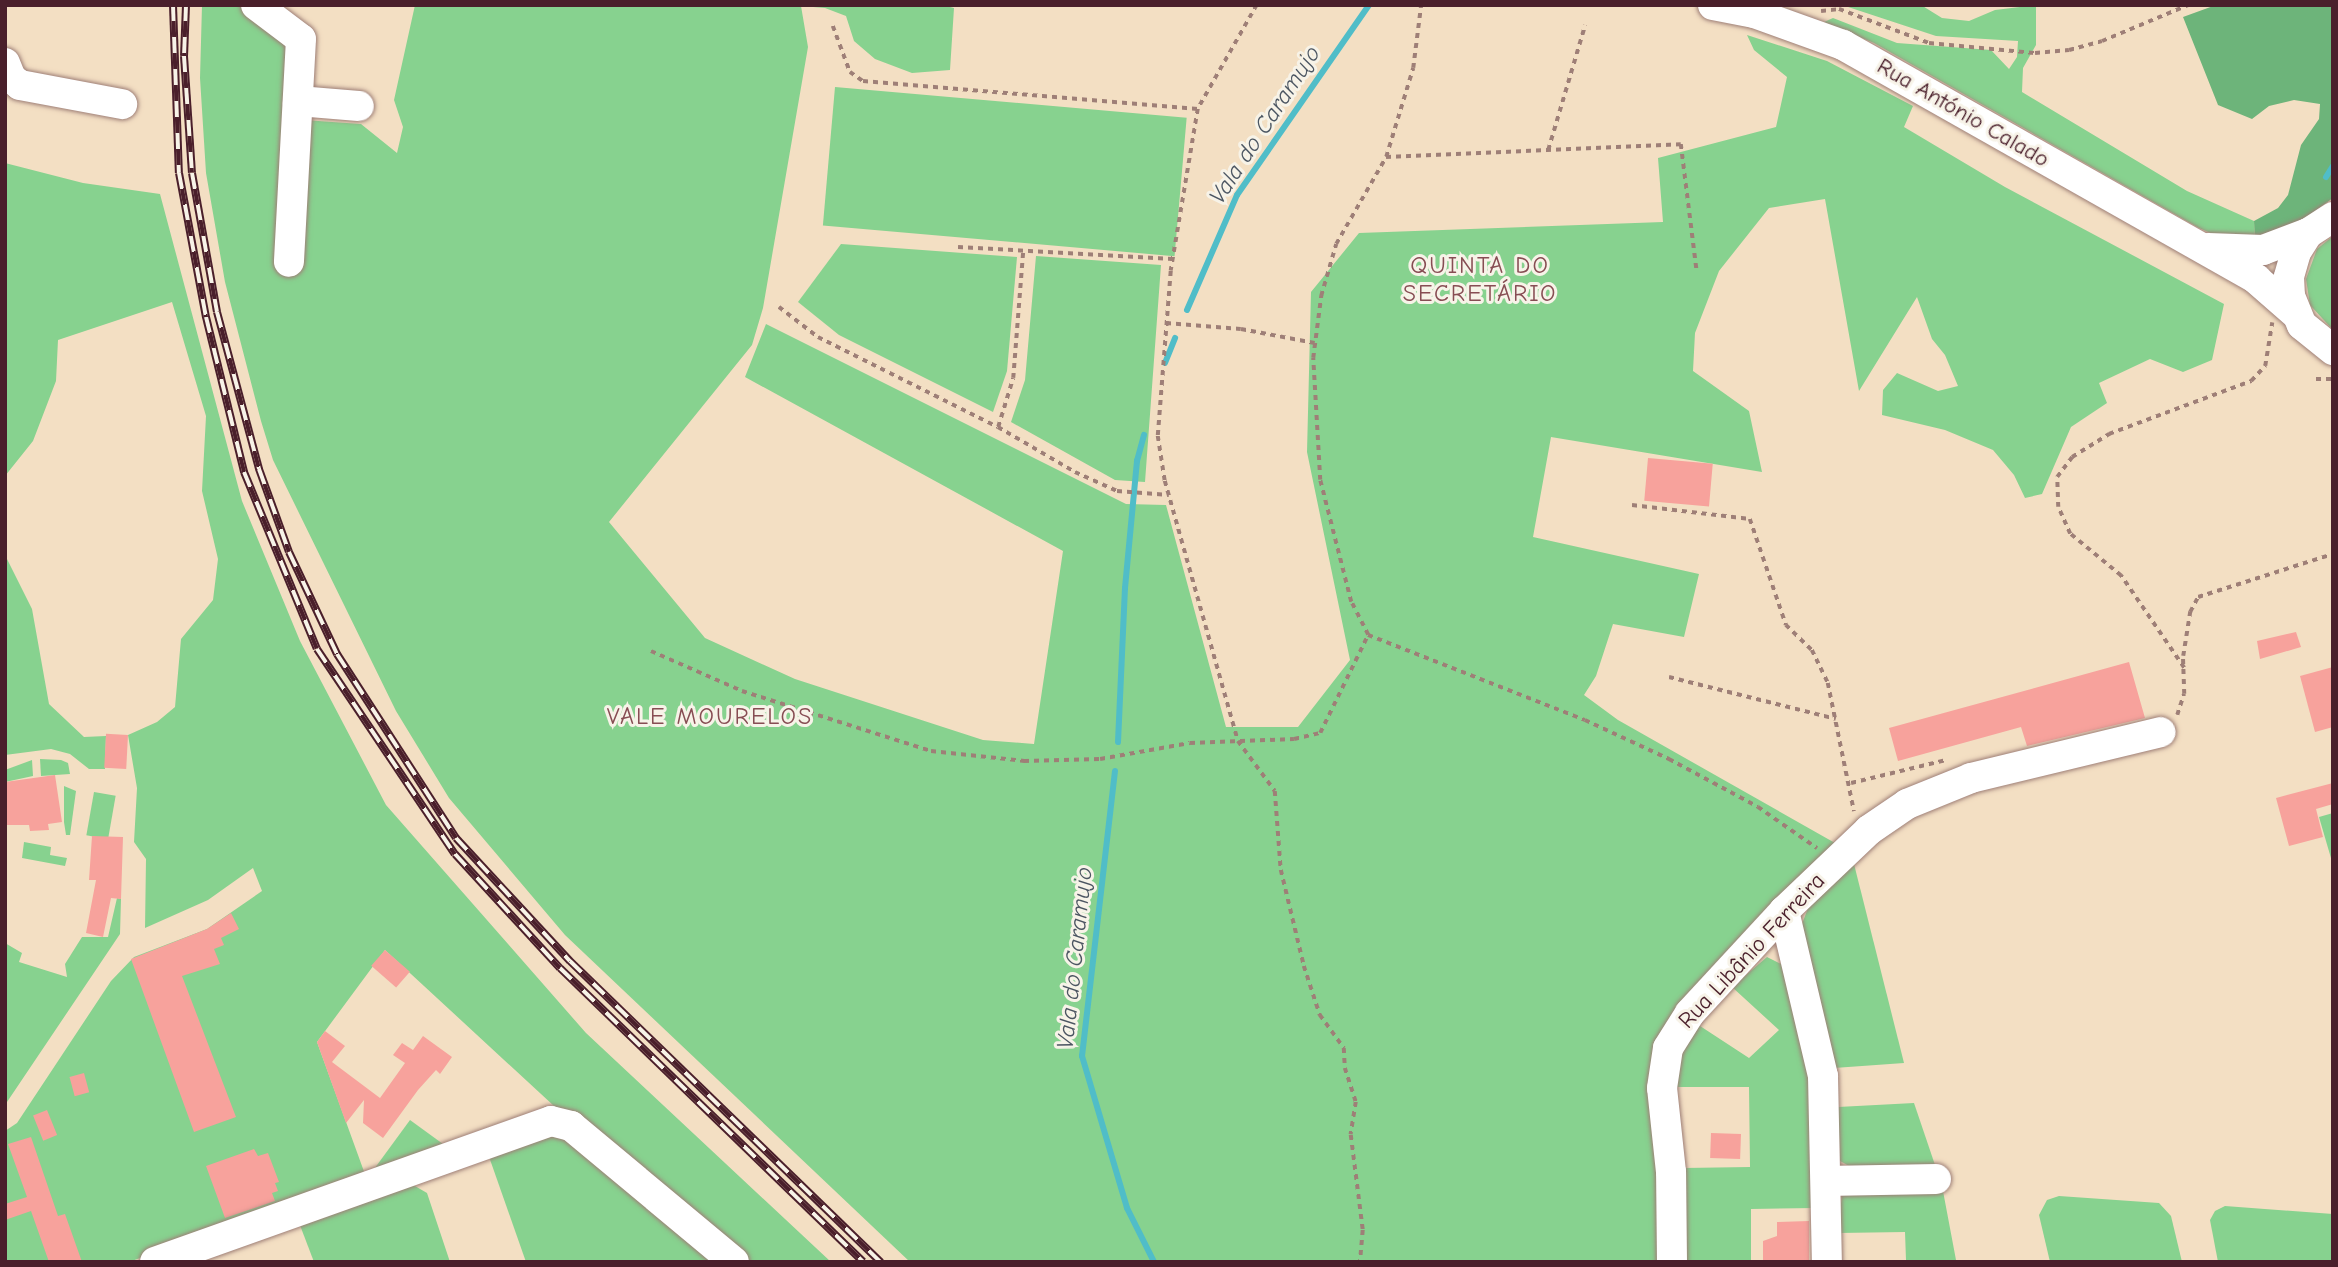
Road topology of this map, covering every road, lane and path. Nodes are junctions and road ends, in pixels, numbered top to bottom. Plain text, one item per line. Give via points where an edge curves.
1 (256, 5) edge
2 (1257, 5) edge
3 (1421, 5) edge
4 (1713, 5) edge
5 (2188, 5) edge
6 (833, 26) dead end
7 (1585, 26) dead end
8 (1801, 30) junction
9 (5, 63) edge
10 (298, 101) junction
11 (122, 104) dead end
12 (359, 106) dead end
13 (1198, 109) junction
14 (1548, 150) junction
15 (1385, 157) junction
16 (2321, 225) edge
17 (958, 247) dead end
18 (2200, 247) junction
19 (1023, 251) junction
20 (1173, 259) junction
21 (289, 262) dead end
22 (1697, 272) dead end
23 (779, 307) dead end
24 (2295, 313) junction
25 (1166, 323) junction
26 (1315, 343) junction
27 (2333, 349) edge
28 (2316, 379) dead end
29 (2333, 379) edge
30 (998, 427) junction
31 (1169, 495) junction
32 (1632, 505) dead end
33 (2333, 554) edge
34 (1368, 635) junction
35 (651, 651) dead end
36 (2184, 668) junction
37 (1669, 677) dead end
38 (1836, 719) junction
39 (2161, 732) joint
40 (1238, 741) junction
41 (1953, 758) dead end
42 (1851, 783) junction
43 (1845, 854) junction
44 (1784, 911) junction
45 (1936, 1179) dead end
46 (1826, 1181) junction
47 (155, 1262) edge
48 (734, 1262) edge
49 (1360, 1262) edge
50 (1672, 1262) edge
51 (1827, 1262) edge

1 - 10 street via 301,39
2 - 13 path
3 - 15 path via 1413,68
4 - 8 street, Rua António Calado
5 - 8 path via 2102,41 2047,52 1920,41 1839,9 1814,15
6 - 13 path via 850,72 863,80
7 - 14 path
8 - 18 street, Rua António Calado via 1843,45 1916,84
9 - 11 street via 20,85
10 - 12 street
10 - 21 street
13 - 20 path
14 - 15 path
14 - 22 path via 1681,144
15 - 26 path via 1336,244 1321,296
16 - 18 street, Rua António Calado via 2263,250
16 - 24 street via 2296,252 2289,277
17 - 19 path
18 - 24 street, Rua António Calado via 2256,279
19 - 20 path
19 - 30 path via 1013,378
20 - 25 path
23 - 30 path via 818,337
24 - 27 street, Rua António Calado via 2311,335
24 - 36 path via 2272,322 2265,366 2251,381 2109,434 2072,457 2057,477 2058,507 2070,534 2121,576
25 - 26 path via 1241,329
25 - 31 path via 1158,436
26 - 34 path via 1312,398 1320,480 1351,602
28 - 29 path
30 - 31 path via 1117,491
31 - 40 path
32 - 38 path via 1750,519 1786,625 1812,650 1828,682
33 - 36 path via 2198,597 2190,612
34 - 40 path via 1320,733
34 - 43 path via 1585,720 1669,759
35 - 40 path via 743,691 931,751 1024,761 1100,759 1190,743
36 - 39 path via 2181,705
37 - 38 path
38 - 42 path
39 - 43 street, Rua Libânio Ferreira via 1936,790 1884,818
40 - 49 path via 1275,791 1281,870 1292,921 1320,1015 1344,1048 1356,1102 1351,1135 1363,1230
41 - 42 path
42 - 43 path
43 - 44 street, Rua Libânio Ferreira
44 - 46 street via 1823,1076
44 - 50 street, Rua Libânio Ferreira via 1690,1013 1668,1048 1662,1088 1671,1172
45 - 46 street
46 - 51 street
47 - 48 street via 551,1121 571,1126

